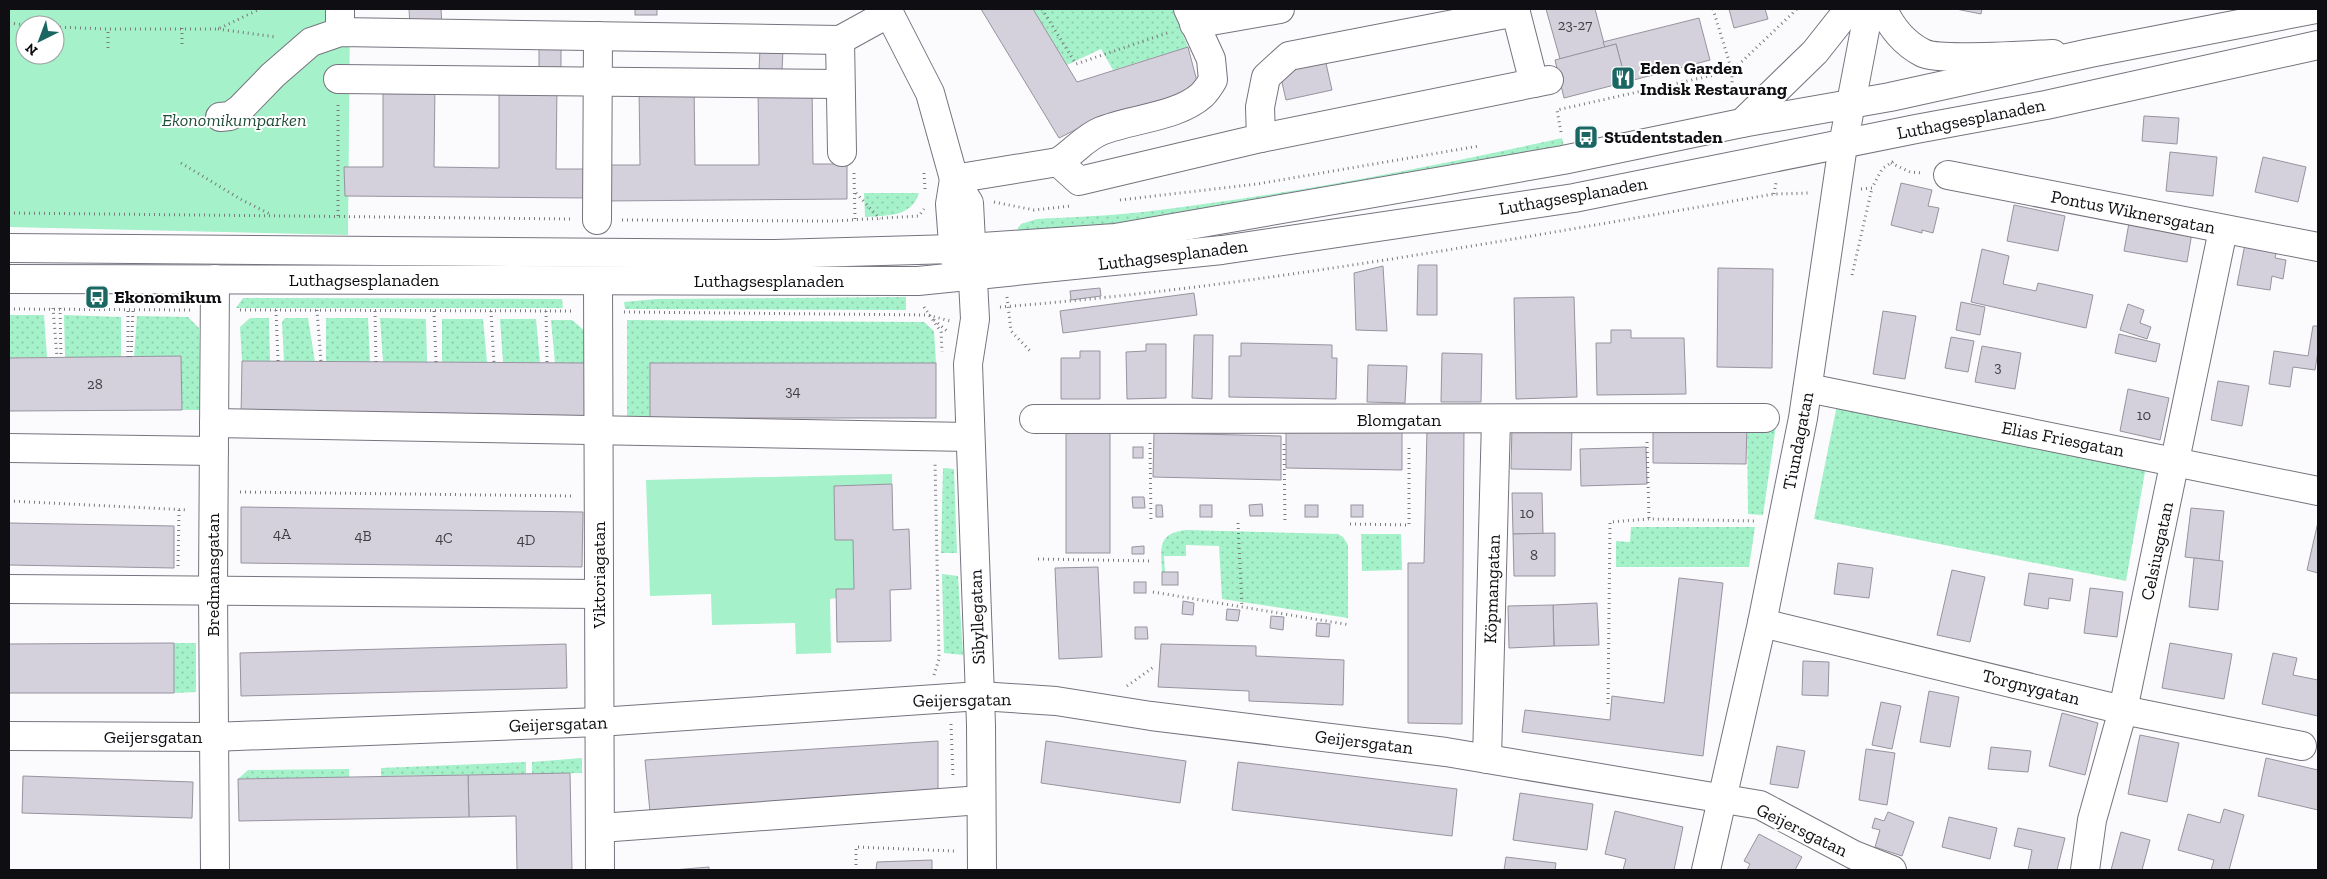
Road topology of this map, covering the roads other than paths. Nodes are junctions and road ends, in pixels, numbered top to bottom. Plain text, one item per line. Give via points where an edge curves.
1 (1280, 9) edge
2 (1848, 9) edge
3 (1869, 9) edge
4 (1883, 9) edge
5 (2316, 9) edge
6 (888, 11) edge
7 (1515, 11) edge
8 (1191, 16) edge
9 (340, 20) edge
10 (598, 36) junction
11 (840, 40) junction
12 (2318, 45) edge
13 (2090, 54) junction
14 (338, 79) road end
15 (598, 81) junction
16 (840, 84) junction
17 (1851, 104) junction
18 (220, 117) dead end
19 (1742, 123) junction
20 (1261, 138) junction
21 (1843, 145) junction
22 (847, 161) road end
23 (1058, 162) junction
24 (1948, 174) road end
25 (954, 179) junction
26 (597, 220) road end
27 (2223, 230) junction
28 (2318, 247) edge
29 (9, 248) edge
30 (962, 248) junction
31 (964, 277) junction
32 (9, 279) edge
33 (215, 279) junction
34 (598, 280) junction
35 (1808, 388) junction
36 (1764, 418) dead end
37 (1034, 420) dead end
38 (1496, 420) junction
39 (214, 423) junction
40 (599, 431) junction
41 (970, 437) junction
42 (9, 448) edge
43 (214, 451) junction
44 (2176, 462) junction
45 (2318, 491) edge
46 (213, 583) junction
47 (9, 589) edge
48 (599, 594) junction
49 (1762, 623) junction
50 (980, 696) junction
51 (2124, 710) junction
52 (599, 722) junction
53 (9, 736) edge
54 (213, 737) junction
55 (2302, 746) dead end
56 (1487, 759) junction
57 (981, 800) junction
58 (1721, 800) junction
59 (600, 828) junction
60 (1853, 863) edge
61 (214, 870) edge
62 (600, 870) edge
63 (982, 870) edge
64 (1706, 870) edge
65 (1892, 870) edge
66 (2085, 870) edge

1 - 8 street
2 - 19 street via 1814,52
3 - 17 street, Tiundagatan
4 - 13 street via 1898,33 1925,54
5 - 13 street, Luthagsesplanaden
6 - 11 street
6 - 25 street, Sibyllegatan via 930,93
7 - 20 street via 1289,56 1266,77 1260,108
7 - 20 street via 1542,81
8 - 23 street via 1211,59 1213,80 1202,95 1170,111 1101,131
9 - 10 street
9 - 18 street via 311,42 240,109 230,116
10 - 11 street
10 - 15 street
11 - 16 street
12 - 21 street, Luthagsesplanaden via 2046,105
13 - 17 street, Luthagsesplanaden
14 - 15 street
15 - 16 street
15 - 26 street
16 - 22 street
17 - 19 street, Luthagsesplanaden
17 - 21 street, Tiundagatan
19 - 30 street, Luthagsesplanaden via 1563,160 1115,238
20 - 23 street via 1079,181
21 - 31 street, Luthagsesplanaden via 1574,198 1222,250
21 - 35 street, Tiundagatan
23 - 25 street
24 - 27 street, Pontus Wiknersgatan
25 - 30 street, Sibyllegatan via 969,203
27 - 28 street, Pontus Wiknersgatan
27 - 44 street, Celsiusgatan
29 - 30 street, Luthagsesplanaden via 765,254
30 - 31 street, Sibyllegatan
31 - 34 street, Luthagsesplanaden via 918,281
31 - 41 street, Sibyllegatan via 955,361
32 - 33 street, Luthagsesplanaden
33 - 34 street, Luthagsesplanaden
33 - 39 street, Bredmansgatan
34 - 40 street, Viktoriagatan
35 - 44 street, Elias Friesgatan
35 - 49 street, Tiundagatan
36 - 38 street, Blomgatan
37 - 38 street, Blomgatan
38 - 56 street, Köpmangatan
39 - 40 street
39 - 43 street, Bredmansgatan
40 - 41 street
40 - 48 street, Viktoriagatan
41 - 50 street, Sibyllegatan
42 - 43 street
43 - 46 street, Bredmansgatan
44 - 45 street, Elias Friesgatan
44 - 51 street, Celsiusgatan
46 - 47 street
46 - 48 street
46 - 54 street, Bredmansgatan
48 - 52 street, Viktoriagatan
49 - 51 street, Torgnygatan
49 - 58 street, Tiundagatan
50 - 52 street, Geijersgatan
50 - 56 street, Geijersgatan via 1056,701
50 - 57 street, Sibyllegatan
51 - 55 street, Torgnygatan
51 - 66 street, Celsiusgatan via 2092,820
52 - 54 street, Geijersgatan
52 - 59 street, Viktoriagatan
53 - 54 street, Geijersgatan
54 - 61 street, Bredmansgatan
56 - 58 street, Geijersgatan
57 - 59 street
57 - 63 street, Sibyllegatan
58 - 60 street, Geijersgatan via 1760,805
58 - 64 street, Tiundagatan
59 - 62 street, Viktoriagatan
60 - 65 street, Geijersgatan

